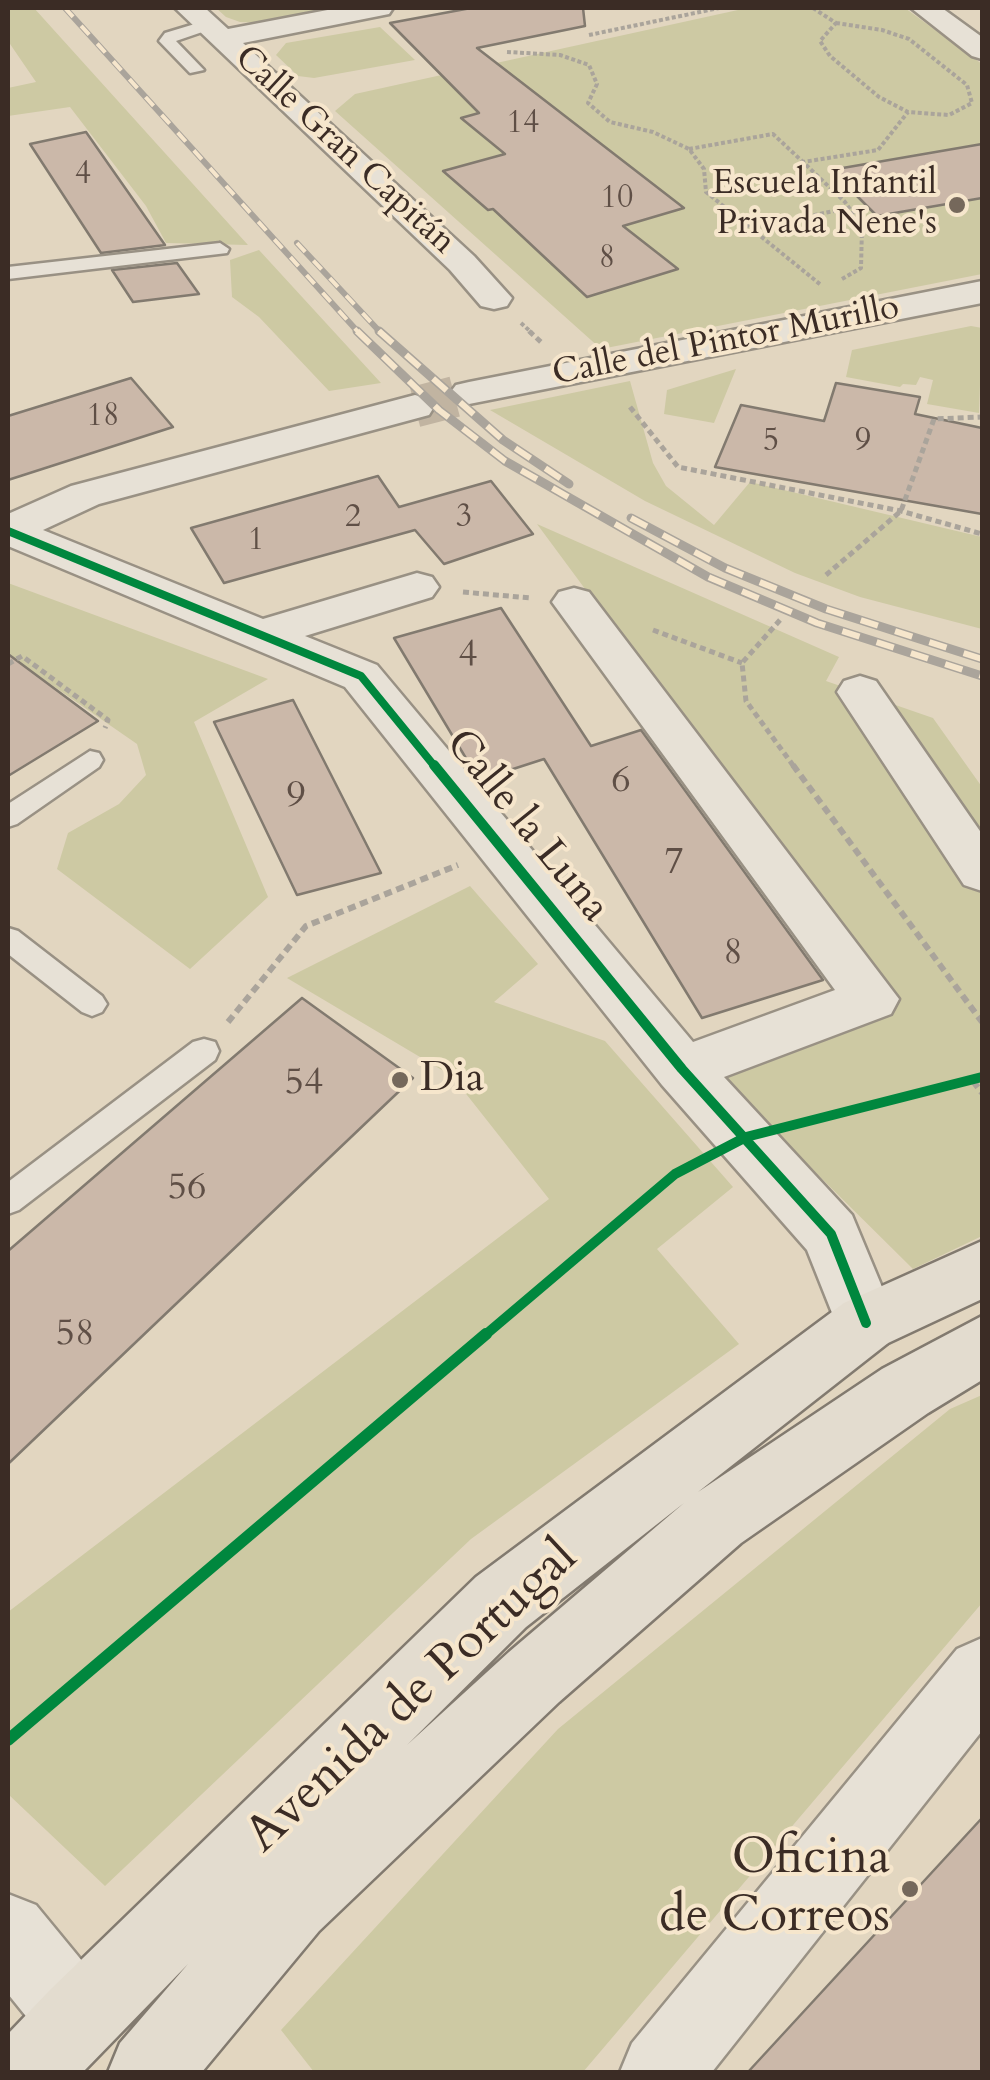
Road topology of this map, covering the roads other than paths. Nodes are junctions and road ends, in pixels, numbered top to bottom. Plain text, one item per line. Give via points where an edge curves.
1 (379, 8) edge
2 (925, 8) edge
3 (207, 23) edge
4 (982, 50) edge
5 (196, 70) dead end
6 (220, 250) dead end
7 (8, 273) edge
8 (982, 292) edge
9 (494, 298) road end
10 (469, 393) tunnel mouth
11 (414, 407) tunnel mouth
12 (8, 531) edge
13 (418, 587) dead end
14 (574, 602) dead end
15 (264, 634) junction
16 (860, 692) dead end
17 (90, 760) road end
18 (8, 817) edge
19 (982, 872) edge
20 (8, 939) edge
21 (92, 1004) dead end
22 (204, 1051) road end
23 (682, 1069) junction
24 (8, 1200) edge
25 (982, 1269) edge
26 (866, 1323) junction
27 (982, 1346) edge
28 (982, 1674) edge
29 (8, 1933) edge
30 (53, 2045) edge
31 (157, 2069) edge
32 (661, 2072) edge

1 - 3 street
2 - 4 street
3 - 5 lane via 167,41
3 - 9 street, Calle Gran Capitán
6 - 7 lane
8 - 10 street, Calle del Pintor Murillo
11 - 12 street via 85,495
12 - 15 street, Calle la Luna
13 - 15 street
14 - 23 street via 872,999
15 - 23 street, Calle la Luna via 361,676
16 - 19 street
17 - 18 lane
20 - 21 lane
22 - 24 lane
23 - 26 street, Calle la Luna via 832,1234
25 - 26 main road, Avenida de Portugal
26 - 30 main road, Avenida de Portugal via 501,1602
27 - 31 main road, Avenida de Portugal via 717,1519 534,1677 292,1904
28 - 32 street
29 - 30 street

